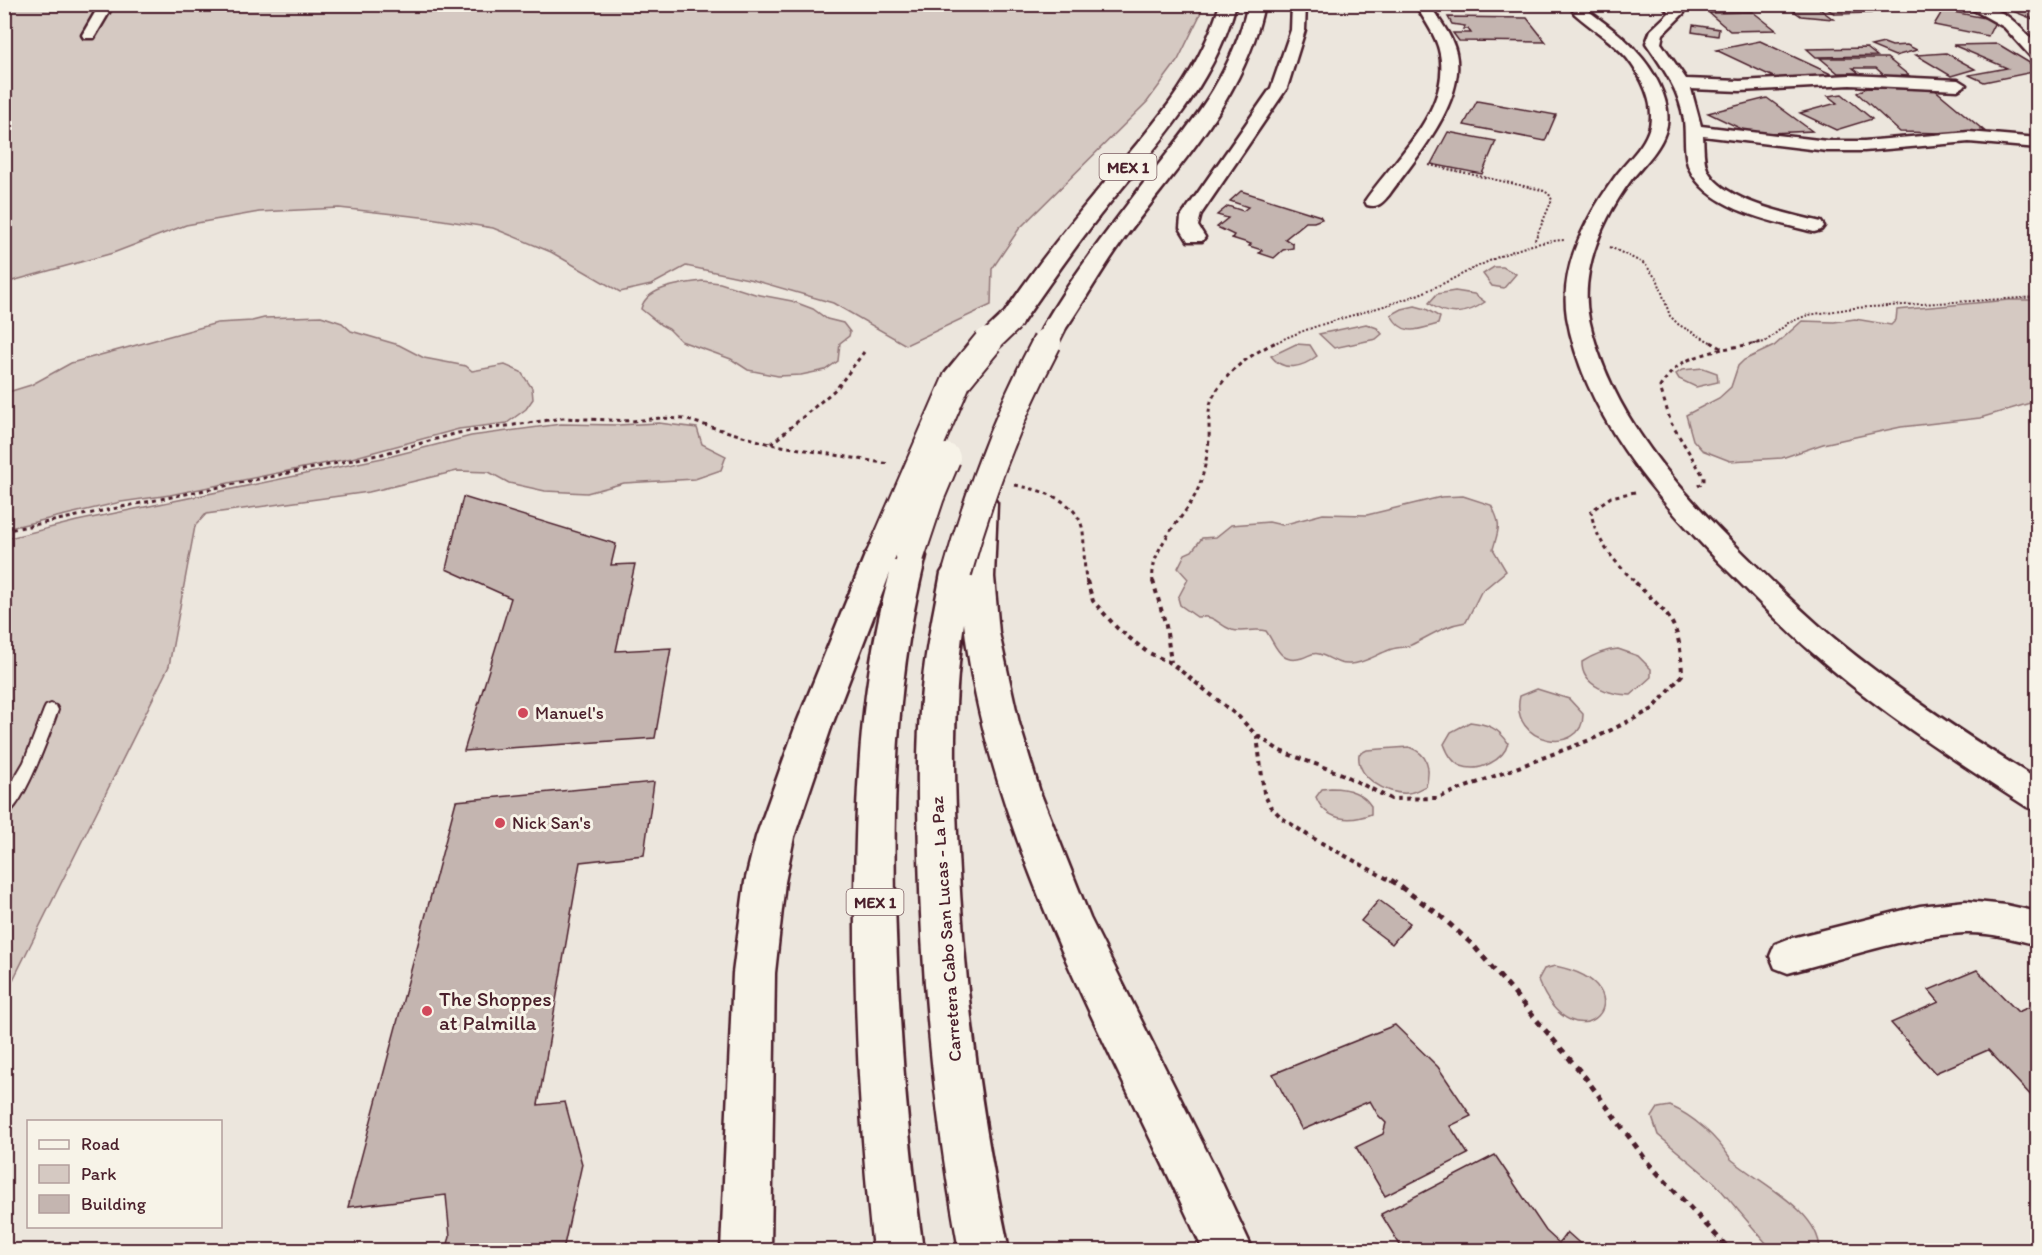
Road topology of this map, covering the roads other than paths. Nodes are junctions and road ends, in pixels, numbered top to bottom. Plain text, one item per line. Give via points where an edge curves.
1 (107, 4) edge
2 (1228, 4) edge
3 (1256, 4) edge
4 (1299, 4) edge
5 (1422, 4) edge
6 (1670, 4) edge
7 (1970, 4) edge
8 (1585, 6) edge
9 (89, 35) dead end
10 (2037, 56) edge
11 (1683, 84) junction
12 (1958, 85) dead end
13 (1694, 130) junction
14 (2037, 143) edge
15 (1374, 201) dead end
16 (1814, 226) dead end
17 (1195, 237) dead end
18 (896, 555) junction
19 (967, 574) junction
20 (51, 710) dead end
21 (2037, 797) edge
22 (4, 810) edge
23 (2037, 929) edge
24 (1788, 956) dead end
25 (746, 1251) edge
26 (898, 1251) edge
27 (984, 1251) edge
28 (1228, 1251) edge

1 - 9 street
2 - 18 highway, MEX 1, bridge via 1209,58 1185,98 1061,248 1011,321 989,360 934,485
3 - 19 highway, MEX 1, bridge via 1245,51 1228,84 1205,120 1093,264 1055,326 1005,427 983,483
4 - 17 street via 1298,30 1279,88 1192,214 1188,230
5 - 15 street via 1448,53 1448,79 1441,108
6 - 11 street via 1677,13 1656,33 1653,43
7 - 10 street via 2009,24
8 - 21 street via 1630,53 1658,101 1658,125 1645,153 1622,181 1586,243 1578,267 1577,315 1590,363 1628,437 1651,471 1711,538 1821,644
11 - 12 street via 1772,85 1850,80
11 - 13 street
13 - 14 street via 1827,146 1969,137
13 - 16 street via 1698,170 1720,193 1757,210
18 - 25 highway via 794,781 765,882 754,973
18 - 26 highway, MEX 1 via 874,800 879,1051 885,1149
19 - 27 highway, Carretera Cabo San Lucas - La Paz via 946,628 939,689 937,817 954,1069
19 - 28 highway via 1020,791 1042,855 1069,920
20 - 22 lane via 39,749
23 - 24 street via 2006,921 1954,918 1920,922

